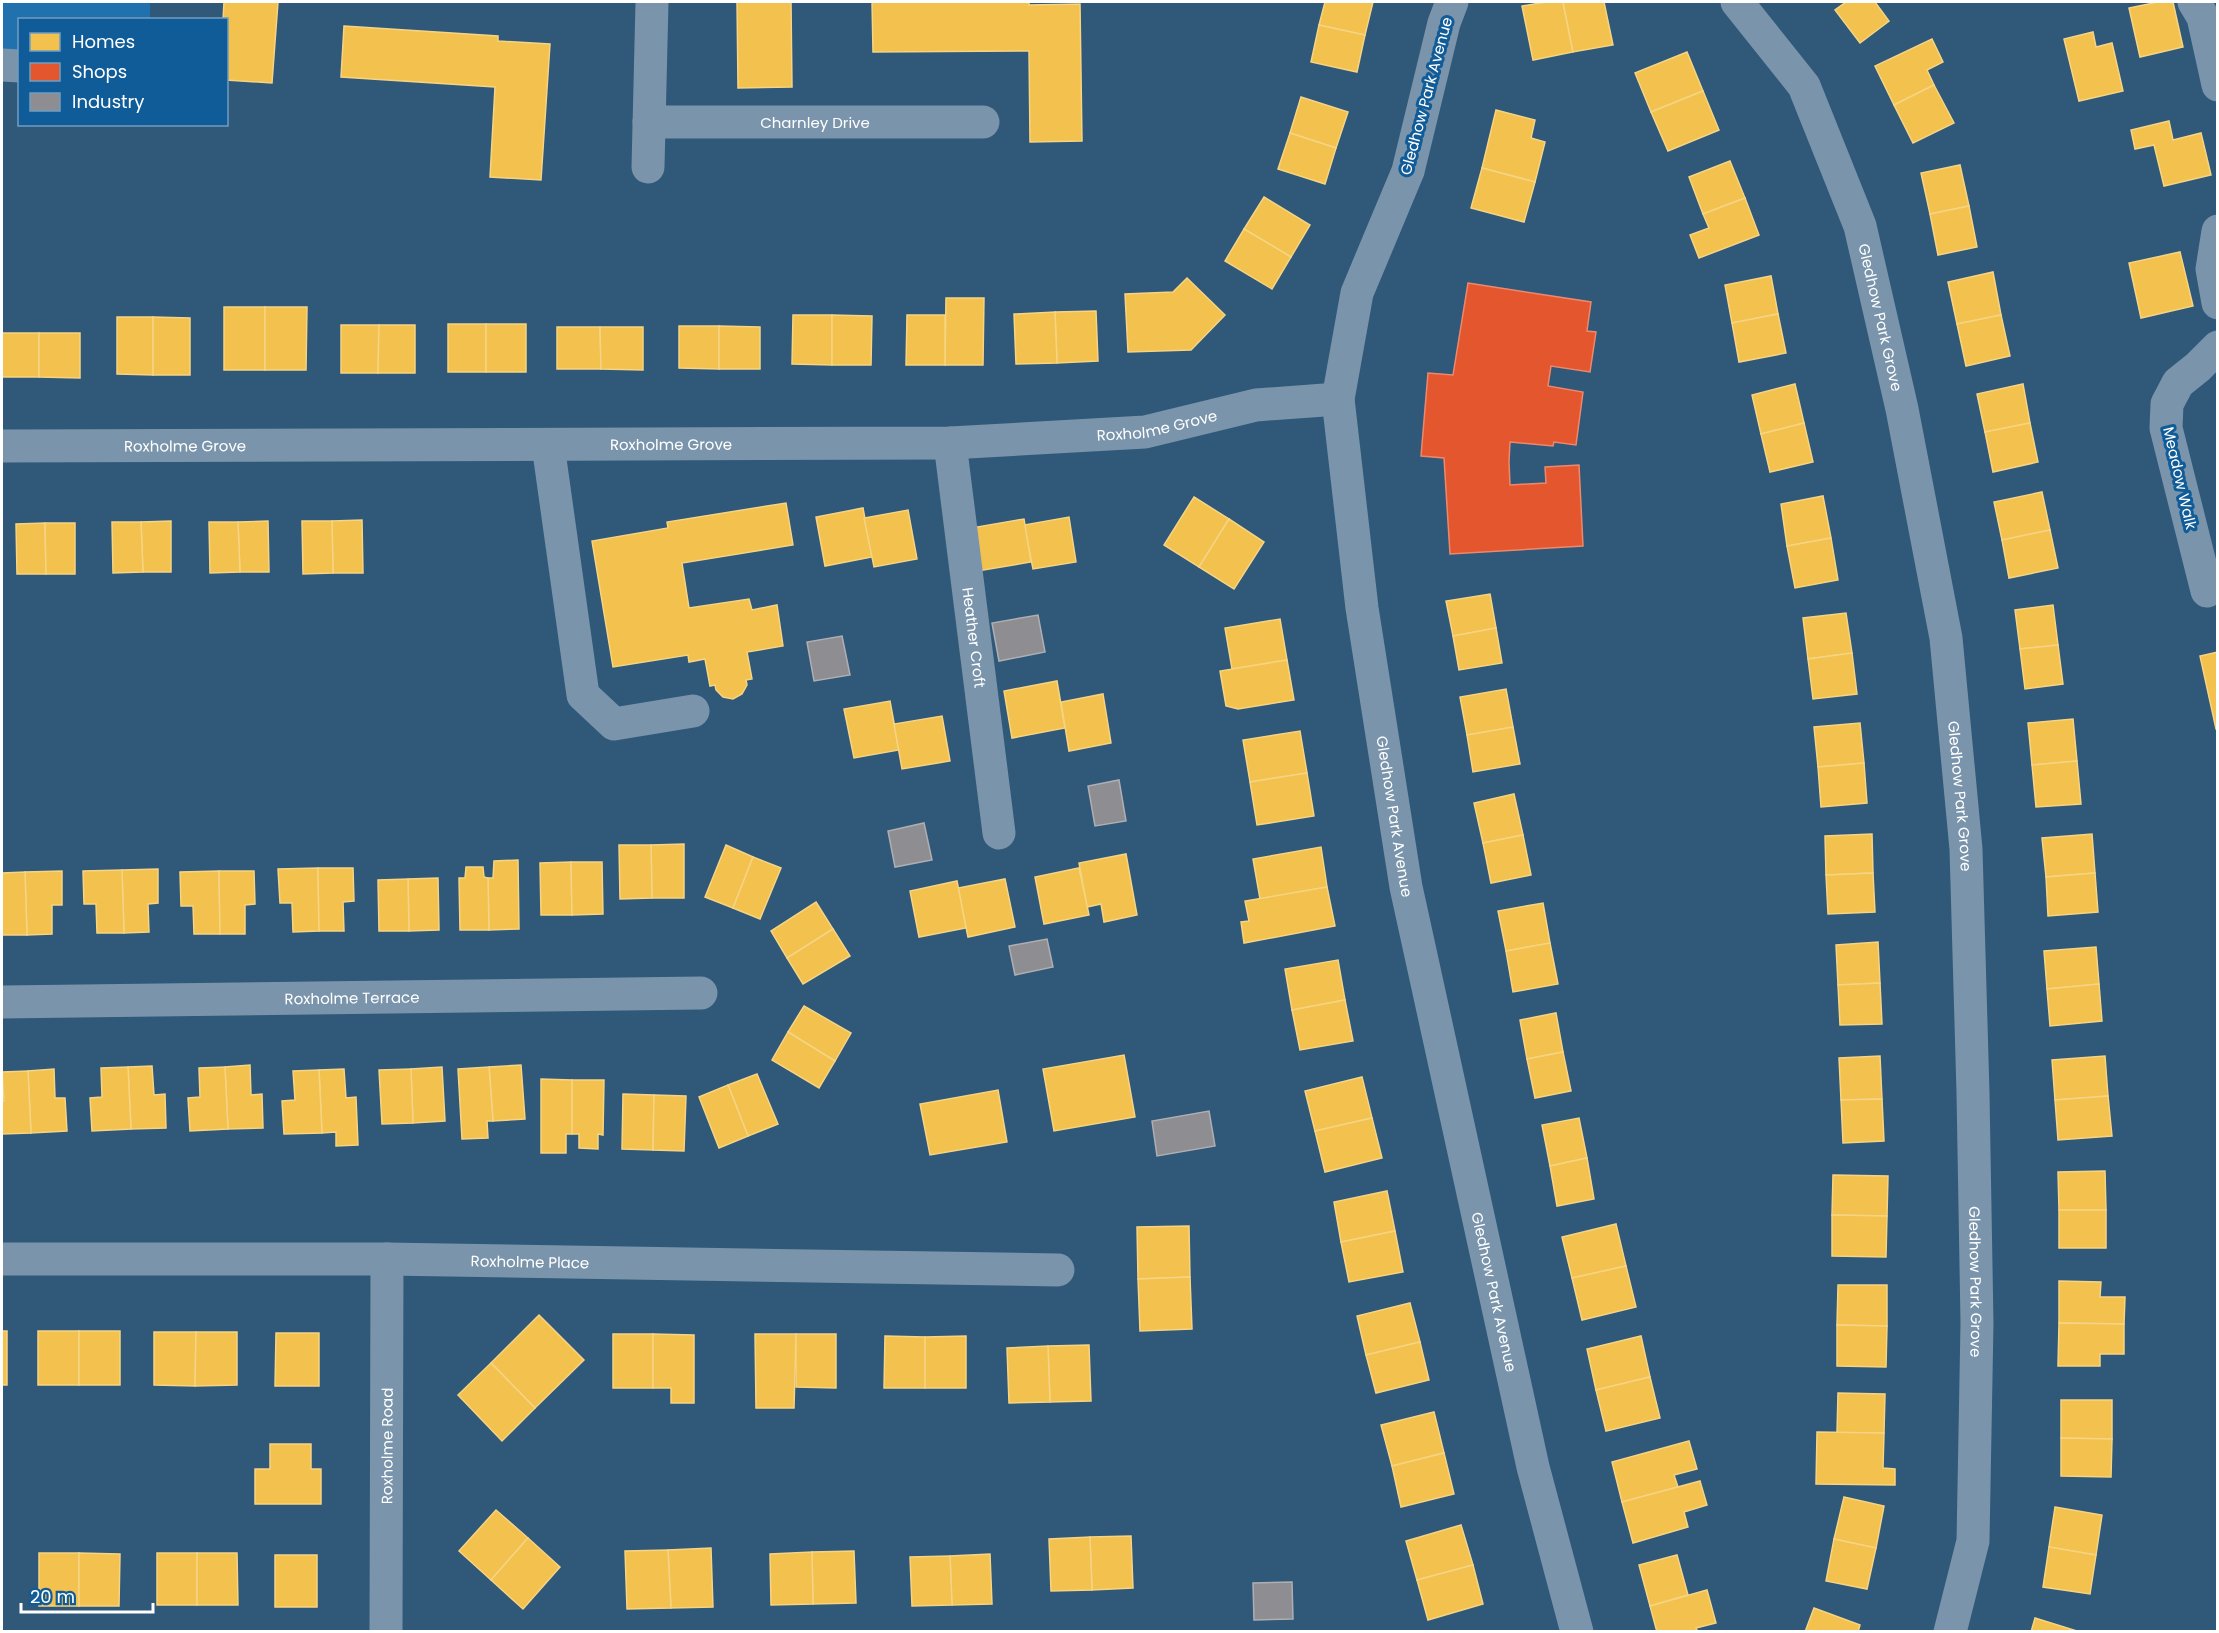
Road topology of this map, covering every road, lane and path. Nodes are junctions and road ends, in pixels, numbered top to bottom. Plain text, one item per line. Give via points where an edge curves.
1 (652, 2) edge
2 (1452, 2) edge
3 (1737, 2) edge
4 (2194, 2) edge
5 (2, 65) edge
6 (18, 66) edge
7 (2217, 85) edge
8 (649, 122) junction
9 (983, 122) dead end
10 (648, 167) dead end
11 (2217, 231) edge
12 (2217, 303) edge
13 (2217, 347) edge
14 (1338, 399) junction
15 (950, 443) junction
16 (548, 445) junction
17 (2, 446) edge
18 (2207, 591) dead end
19 (693, 711) dead end
20 (999, 833) dead end
21 (701, 993) dead end
22 (2, 1002) edge
23 (2, 1259) edge
24 (387, 1259) junction
25 (1058, 1270) dead end
26 (386, 1632) edge
27 (1577, 1632) edge
28 (1950, 1632) edge

1 - 8 street
2 - 14 street, Gledhow Park Avenue via 1408,171 1357,293
3 - 28 street, Gledhow Park Grove via 1804,86 1860,226 1902,409 1946,638 1966,849 1977,1323 1973,1541
4 - 7 street via 2203,17
5 - 6 street
8 - 9 street, Charnley Drive
8 - 10 street
11 - 12 street via 2212,269
13 - 18 street, Meadow Walk via 2178,383 2167,404 2166,428
14 - 15 street, Roxholme Grove via 1256,405 1146,432
14 - 27 street, Gledhow Park Avenue via 1362,608 1406,887 1533,1467
15 - 16 street, Roxholme Grove
15 - 20 street, Heather Croft
16 - 17 street, Roxholme Grove
16 - 19 street via 583,695 614,724
21 - 22 street, Roxholme Terrace
23 - 24 street, Roxholme Place
24 - 25 street, Roxholme Place
24 - 26 street, Roxholme Road

